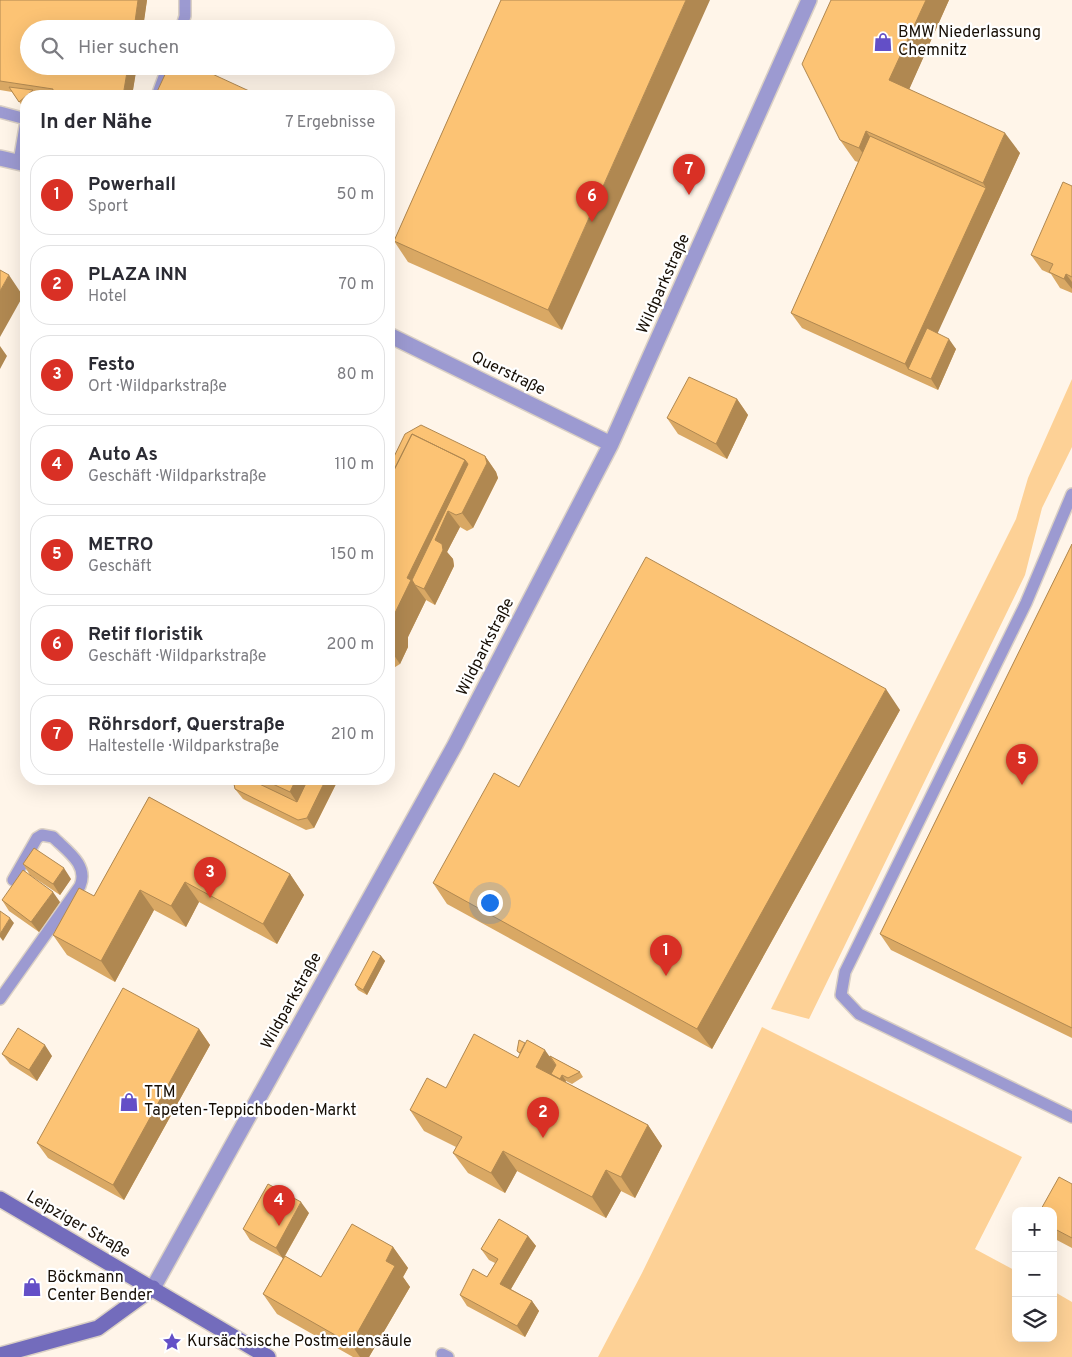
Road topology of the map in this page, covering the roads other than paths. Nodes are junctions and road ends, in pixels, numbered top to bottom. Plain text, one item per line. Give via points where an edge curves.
1 (185, 0) edge
2 (810, 0) edge
3 (184, 20) edge
4 (164, 75) edge
5 (158, 90) edge
6 (0, 112) edge
7 (20, 118) edge
8 (0, 158) edge
9 (20, 162) edge
10 (395, 338) edge
11 (611, 444) junction
12 (1072, 494) edge
13 (13, 880) edge
14 (0, 999) edge
15 (1072, 1117) edge
16 (0, 1199) edge
17 (153, 1288) junction
18 (0, 1355) edge
19 (268, 1357) edge

1 - 3 lane
2 - 11 street, Wildparkstraße
4 - 5 lane
6 - 7 lane
8 - 9 street
10 - 11 street, Querstraße
11 - 17 street, Wildparkstraße via 455,745
12 - 15 lane via 1026,603 845,972 841,995 859,1014
13 - 14 lane via 37,838 42,835 53,837 83,870 80,886
16 - 17 main road, Leipziger Straße
17 - 18 main road via 98,1328
17 - 19 main road, Leipziger Straße

